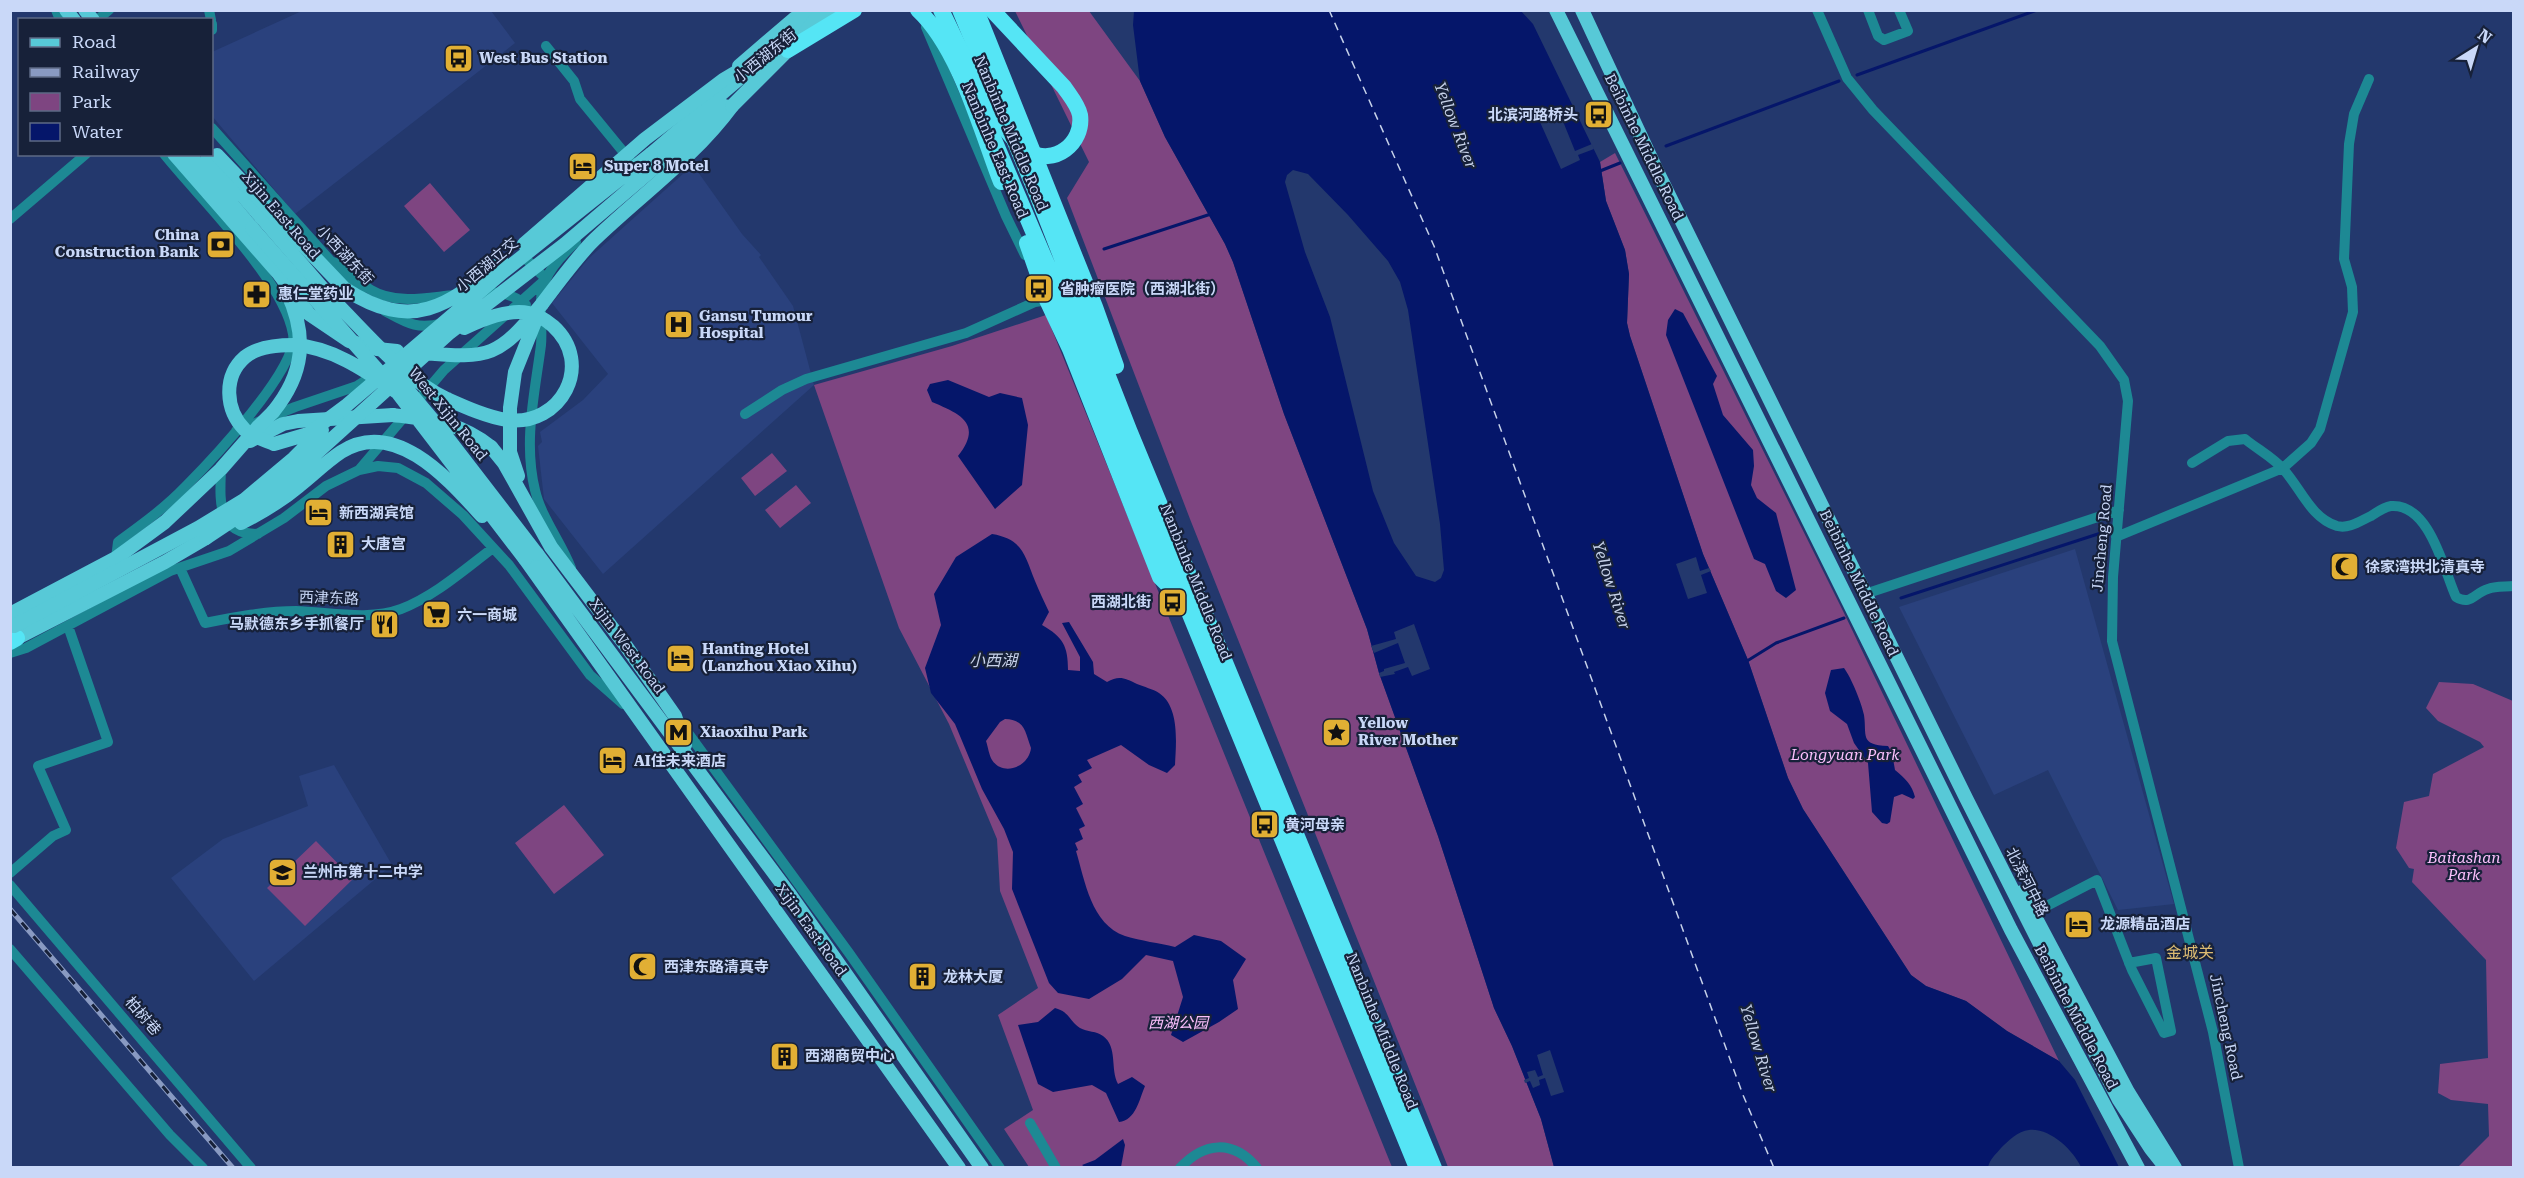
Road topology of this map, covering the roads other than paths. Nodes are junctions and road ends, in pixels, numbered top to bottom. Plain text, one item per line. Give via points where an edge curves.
1 (831, 10) edge
2 (848, 10) edge
3 (854, 10) edge
4 (919, 10) edge
5 (940, 10) edge
6 (960, 10) edge
7 (976, 10) edge
8 (992, 10) edge
9 (1582, 10) edge
10 (1817, 10) edge
11 (1868, 10) edge
12 (1899, 10) edge
13 (809, 11) edge
14 (1558, 13) edge
15 (546, 46) dead end
16 (781, 49) junction
17 (2369, 79) dead end
18 (723, 80) junction
19 (213, 130) edge
20 (213, 155) edge
21 (213, 155) edge
22 (84, 156) edge
23 (166, 156) edge
24 (176, 156) edge
25 (191, 156) edge
26 (634, 165) junction
27 (10, 219) edge
28 (249, 255) junction
29 (527, 260) junction
30 (330, 261) junction
31 (279, 274) junction
32 (546, 279) junction
33 (489, 292) junction
34 (330, 297) junction
35 (1047, 300) junction
36 (523, 302) junction
37 (542, 304) junction
38 (455, 320) junction
39 (541, 328) junction
40 (448, 334) junction
41 (397, 392) junction
42 (347, 405) junction
43 (745, 414) dead end
44 (1129, 430) junction
45 (236, 431) junction
46 (238, 447) junction
47 (2192, 463) dead end
48 (2283, 468) junction
49 (220, 469) junction
50 (359, 470) junction
51 (525, 501) junction
52 (2119, 510) junction
53 (259, 534) junction
54 (2116, 537) junction
55 (206, 538) junction
56 (494, 548) junction
57 (531, 556) junction
58 (116, 558) junction
59 (180, 568) junction
60 (575, 577) junction
61 (2514, 586) edge
62 (1865, 594) junction
63 (1187, 604) junction
64 (68, 626) junction
65 (576, 632) junction
66 (12, 633) edge
67 (634, 713) junction
68 (675, 716) junction
69 (690, 758) junction
70 (1966, 798) junction
71 (10, 873) edge
72 (10, 885) edge
73 (2035, 912) junction
74 (10, 949) edge
75 (2129, 963) junction
76 (1030, 1123) dead end
77 (203, 1167) edge
78 (251, 1167) edge
79 (959, 1167) edge
80 (982, 1167) edge
81 (1000, 1167) edge
82 (1056, 1167) edge
83 (1180, 1167) edge
84 (1257, 1167) edge
85 (1417, 1167) edge
86 (1434, 1167) edge
87 (2138, 1167) edge
88 (2166, 1167) edge
89 (2175, 1167) edge
90 (2239, 1167) edge

1 - 16 main road, bridge
2 - 32 street, 小西湖东街 via 763,75 567,250
3 - 16 highway, bridge
4 - 35 street, Nanbinhe East Road via 1006,216
4 - 35 highway, bridge via 947,47
5 - 8 highway, bridge via 1000,124 1029,151 1041,156 1055,155 1076,140 1080,113 1064,87
5 - 63 highway, Nanbinhe Middle Road, bridge
6 - 44 highway, Nanbinhe Middle Road
7 - 44 highway via 1095,307 1132,409
9 - 62 main road, Beibinhe Middle Road
10 - 52 street, Jincheng Road via 1847,78 1873,110 2117,367 2128,401
11 - 12 street via 1878,36 1884,40 1908,31
13 - 16 main road, bridge
13 - 18 main road, bridge
13 - 26 street, 小西湖东街
14 - 87 main road, Beibinhe Middle Road via 2011,930
15 - 26 street via 574,81 580,99
16 - 18 main road, bridge
16 - 37 main road, bridge via 657,185 592,243
16 - 40 main road, bridge via 565,244
16 - 42 main road, 小西湖立交, bridge via 503,272
17 - 48 street via 2354,114 2349,144 2344,259 2352,287 2353,312 2320,429 2311,443
18 - 20 main road, bridge via 645,139 462,294 434,307 404,312 384,309 345,289
19 - 30 street, 小西湖东街
21 - 34 main road, Xijin East Road
22 - 27 street
23 - 28 street
24 - 31 main road
25 - 41 main road, bridge
26 - 29 street, 小西湖东街
28 - 31 street
28 - 45 street via 273,288 294,337 288,361
29 - 32 street
29 - 33 street, 小西湖东街
30 - 33 street via 345,265 371,290 398,299
30 - 38 street, 小西湖东街 via 360,295 406,322 425,328
31 - 37 main road, bridge via 309,314 349,341 377,349 453,356 483,354 516,335
31 - 46 main road, bridge via 300,329 296,376 273,412
32 - 36 street
32 - 39 street, 小西湖东街 via 540,300
33 - 36 street via 517,296
33 - 38 street, 小西湖东街
34 - 40 main road, bridge via 399,365 445,398 508,420 529,419 546,412 564,396 572,377 570,353 562,334 544,319 530,313 510,312
34 - 57 main road, West Xijin Road, bridge via 443,432
35 - 43 street via 966,333 806,379
35 - 63 highway via 1160,577
36 - 39 street
36 - 50 street via 444,370
37 - 51 main road, bridge via 515,372 510,408 510,452
38 - 45 street via 357,386
39 - 60 street, 小西湖东街 via 531,452 535,490
40 - 55 main road, bridge via 269,496
41 - 42 main road, bridge via 328,352 293,345 253,352 235,370 230,382 231,412 246,432 274,444 308,434
41 - 57 main road, bridge
42 - 66 main road, bridge via 294,458 244,500
44 - 86 highway, Nanbinhe Middle Road
45 - 58 street via 185,488 118,542
46 - 49 main road
46 - 51 main road, bridge via 283,424 298,421 393,416 424,419 459,427 491,447
47 - 48 street via 2228,441 2245,439
48 - 54 street
48 - 61 street via 2312,509 2337,526 2355,524 2389,506 2400,507 2416,517 2433,536 2456,597 2462,601 2469,601 2489,588
49 - 53 street via 224,517 245,534
49 - 58 main road via 165,522
50 - 53 street via 326,486
50 - 56 street, Xijin East Road via 378,466 398,468 426,483
51 - 60 main road via 551,547
52 - 54 street, Jincheng Road
52 - 62 street
53 - 59 street via 229,551
54 - 90 street, Jincheng Road via 2112,641 2213,1032
55 - 65 main road, bridge via 261,513 342,451 371,442 402,447 450,482 497,532
55 - 66 main road via 165,562
56 - 59 street, 西津东路 via 420,599 400,609 362,615 295,611 205,622
56 - 67 street, Xijin East Road via 590,675
57 - 65 main road, Xijin West Road
57 - 69 main road, Xijin West Road
58 - 66 main road
59 - 64 street
60 - 68 main road
62 - 70 main road, Beibinhe Middle Road
63 - 85 highway, Nanbinhe Middle Road
64 - 66 street via 26,648
64 - 71 street via 108,742 38,766 66,830 53,836
65 - 67 main road, Xijin East Road
67 - 79 main road, Xijin East Road
68 - 69 main road
68 - 81 street, Xijin East Road
69 - 80 main road, Xijin East Road
70 - 73 main road
70 - 88 main road, 北滨河中路 via 2119,1100
72 - 78 street, 柏树巷
73 - 75 street via 2097,880
73 - 89 main road via 2128,1092
74 - 77 street via 170,1135
75 - 75 street via 2164,1033 2171,1031 2156,958
76 - 82 street
83 - 84 street via 1192,1155 1209,1148 1227,1147 1243,1154

